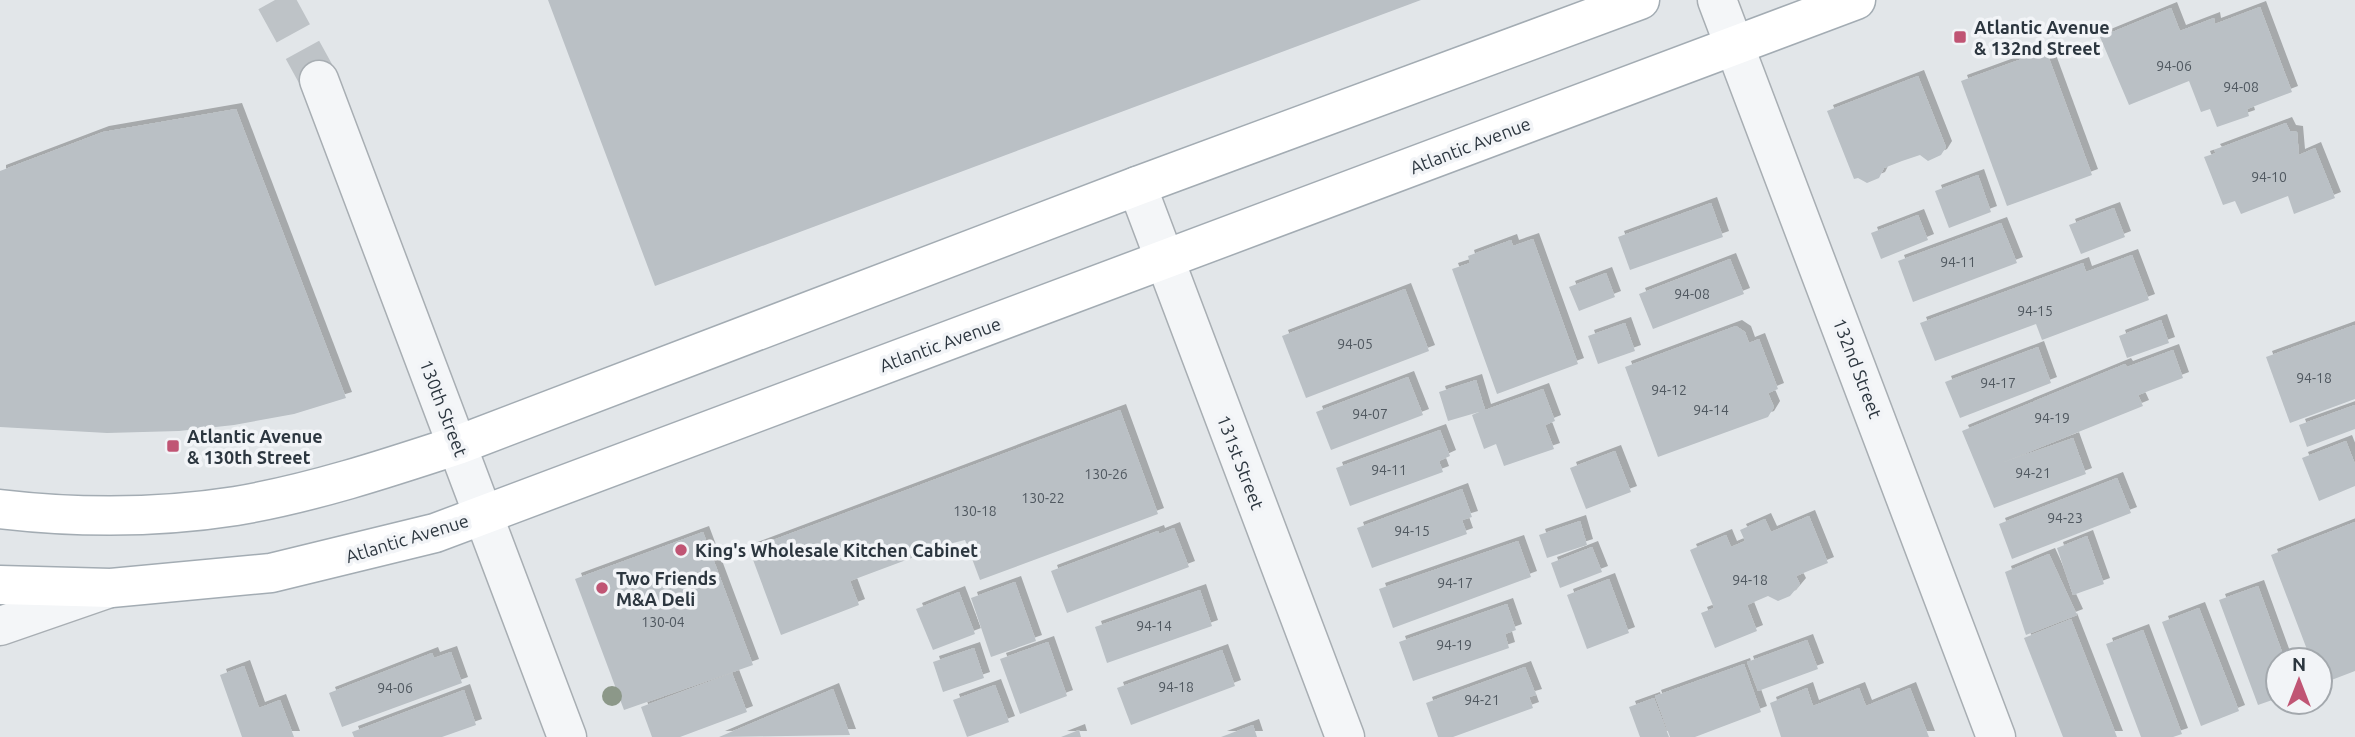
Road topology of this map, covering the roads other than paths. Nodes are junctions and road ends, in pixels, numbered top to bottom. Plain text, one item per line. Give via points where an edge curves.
1 (1640, 0) edge
2 (1717, 0) edge
3 (1856, 0) edge
4 (1735, 45) junction
5 (319, 80) tunnel mouth
6 (1137, 186) junction
7 (1165, 260) junction
8 (458, 445) junction
9 (0, 509) edge
10 (484, 514) junction
11 (0, 585) edge
12 (111, 587) junction
13 (0, 626) edge
14 (567, 737) edge
15 (1345, 737) edge
16 (1996, 737) edge

1 - 6 main road
2 - 4 street, 132nd Street
3 - 4 main road, Atlantic Avenue
4 - 7 main road, Atlantic Avenue
4 - 16 street, 132nd Street
5 - 8 street, 130th Street
6 - 7 street, 131st Street
6 - 8 main road
7 - 10 main road, Atlantic Avenue
7 - 15 street, 131st Street
8 - 9 main road via 357,478 234,506 77,515
8 - 10 street, 130th Street
10 - 12 main road, Atlantic Avenue via 403,542 271,573
10 - 14 street, 130th Street
11 - 12 main road, Atlantic Avenue
12 - 13 street

